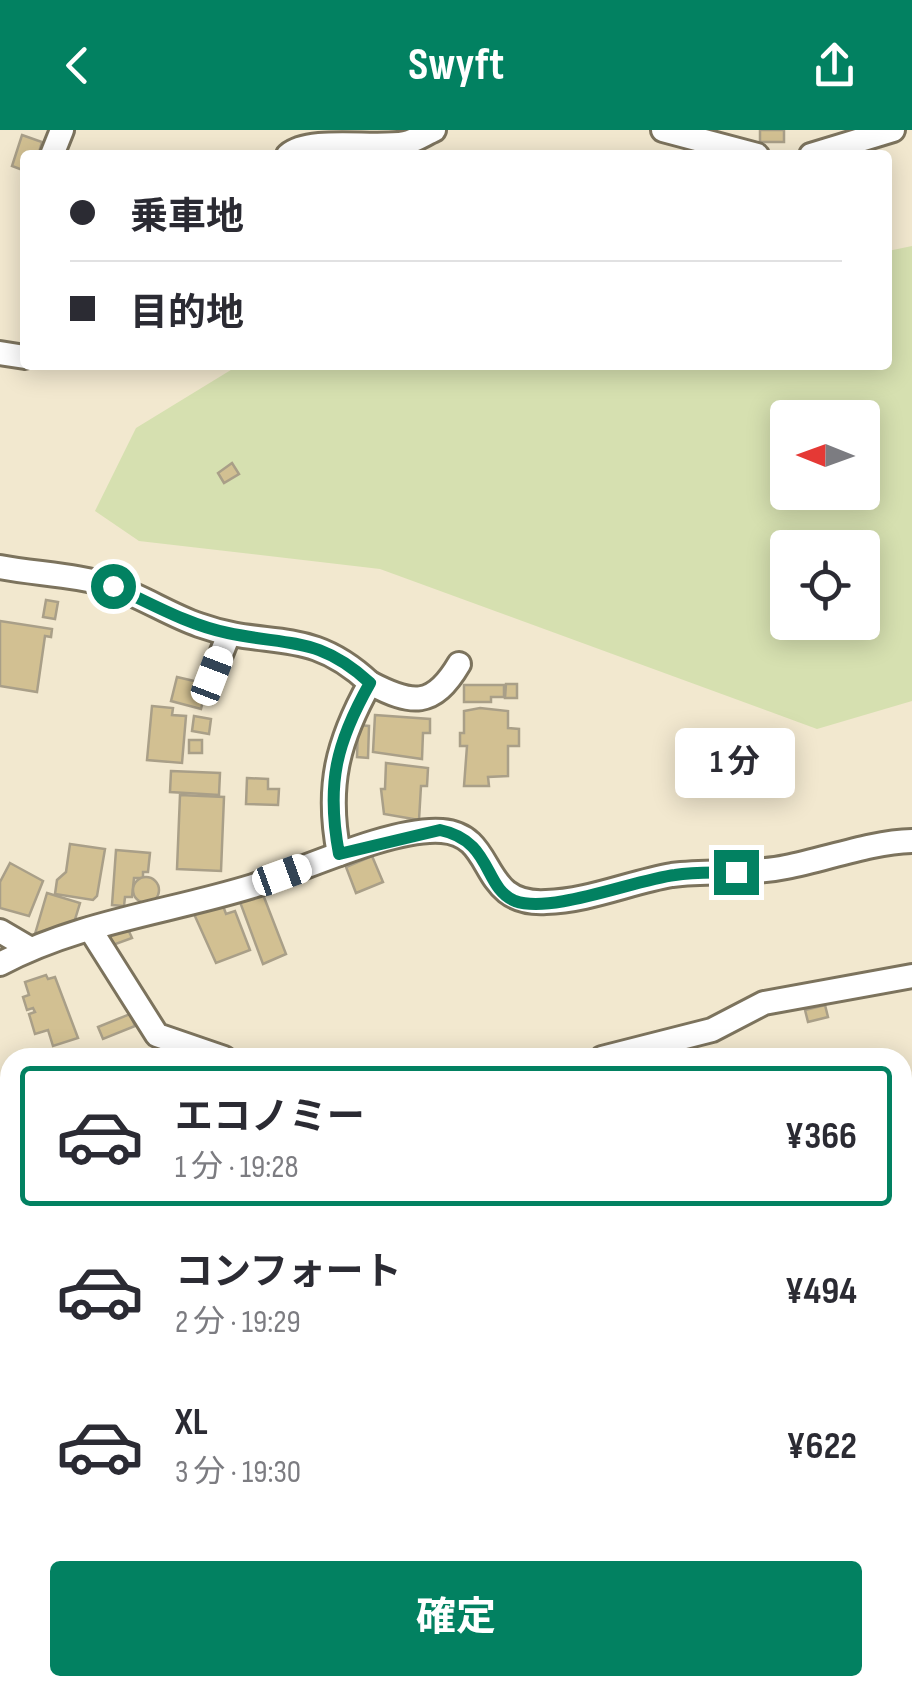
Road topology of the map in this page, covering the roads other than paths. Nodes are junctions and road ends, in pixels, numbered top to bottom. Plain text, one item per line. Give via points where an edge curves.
1 (434, 130) edge
2 (663, 130) edge
3 (892, 130) edge
4 (308, 150) edge
5 (739, 150) edge
6 (826, 150) edge
7 (0, 568) edge
8 (228, 634) junction
9 (459, 664) dead end
10 (212, 676) dead end
11 (370, 683) junction
12 (912, 841) edge
13 (339, 854) junction
14 (90, 929) junction
15 (0, 931) edge
16 (30, 948) junction
17 (0, 964) edge
18 (912, 976) edge
19 (195, 1048) edge
20 (641, 1048) edge

1 - 4 street via 406,142
2 - 5 street
3 - 6 street
7 - 8 street via 113,586
8 - 10 street
8 - 11 street via 302,641 332,653
9 - 11 street via 442,692 431,696 406,698
11 - 13 street via 340,739 332,819
12 - 13 street via 768,871 658,878 548,902 514,900 471,842 440,830
13 - 14 street via 253,886
14 - 16 street
14 - 19 street via 157,1035
15 - 16 street
16 - 17 street
18 - 20 street via 764,1003 712,1030

